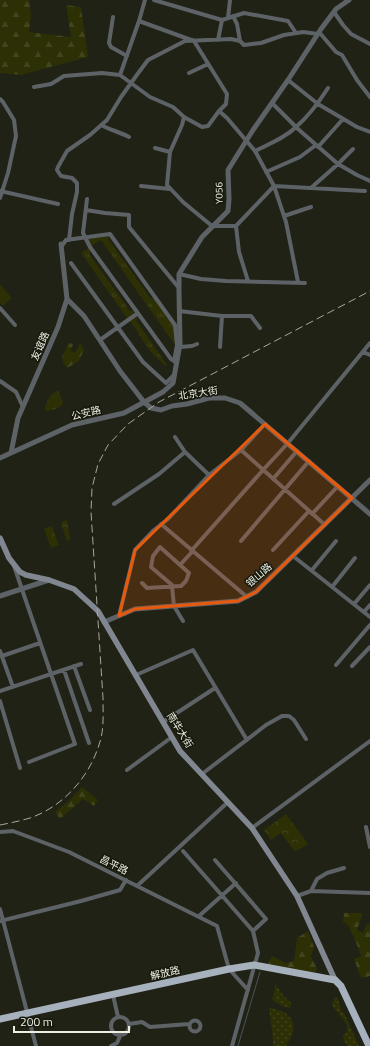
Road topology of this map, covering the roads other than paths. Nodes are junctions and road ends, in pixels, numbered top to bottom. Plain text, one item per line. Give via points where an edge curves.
1 (145, 0) edge
2 (154, 0) edge
3 (230, 0) edge
4 (349, 0) edge
5 (334, 12) junction
6 (113, 17) dead end
7 (231, 17) junction
8 (139, 20) junction
9 (222, 20) junction
10 (296, 33) junction
11 (318, 33) junction
12 (194, 40) junction
13 (218, 40) junction
14 (240, 41) junction
15 (370, 44) edge
16 (127, 56) junction
17 (208, 64) junction
18 (189, 73) dead end
19 (120, 75) junction
20 (288, 80) junction
21 (131, 84) junction
22 (34, 87) dead end
23 (328, 88) dead end
24 (370, 98) edge
25 (0, 99) edge
26 (272, 103) junction
27 (318, 104) junction
28 (219, 111) junction
29 (184, 116) junction
30 (343, 119) junction
31 (101, 125) junction
32 (296, 128) junction
33 (370, 132) edge
34 (129, 136) dead end
35 (246, 140) junction
36 (317, 146) junction
37 (155, 148) dead end
38 (352, 149) dead end
39 (255, 151) junction
40 (170, 152) junction
41 (338, 164) junction
42 (266, 172) junction
43 (370, 181) edge
44 (141, 186) dead end
45 (274, 186) junction
46 (312, 188) junction
47 (171, 189) junction
48 (1, 191) edge
49 (365, 191) dead end
50 (0, 198) edge
51 (87, 199) dead end
52 (58, 204) dead end
53 (311, 207) dead end
54 (86, 210) junction
55 (284, 216) junction
56 (212, 226) junction
57 (236, 226) junction
58 (85, 238) junction
59 (69, 240) junction
60 (61, 245) joint
61 (71, 263) dead end
62 (179, 274) junction
63 (248, 281) junction
64 (298, 282) junction
65 (305, 282) dead end
66 (179, 288) junction
67 (67, 299) junction
68 (0, 308) edge
69 (179, 311) junction
70 (138, 313) junction
71 (222, 316) junction
72 (16, 325) dead end
73 (118, 327) junction
74 (260, 328) dead end
75 (100, 340) junction
76 (370, 343) edge
77 (197, 344) dead end
78 (180, 347) junction
79 (220, 347) dead end
80 (363, 352) junction
81 (370, 355) edge
82 (175, 362) junction
83 (174, 375) junction
84 (0, 381) edge
85 (144, 402) junction
86 (23, 408) junction
87 (265, 424) junction
88 (176, 437) dead end
89 (288, 443) junction
90 (241, 450) junction
91 (297, 451) junction
92 (185, 452) junction
93 (11, 453) junction
94 (0, 458) edge
95 (309, 461) junction
96 (263, 470) junction
97 (209, 474) junction
98 (273, 479) junction
99 (370, 480) edge
100 (338, 486) junction
101 (285, 489) junction
102 (352, 498) junction
103 (114, 504) dead end
104 (311, 512) junction
105 (370, 514) edge
106 (161, 524) junction
107 (324, 525) junction
108 (0, 538) edge
109 (241, 540) dead end
110 (336, 541) dead end
111 (192, 550) junction
112 (273, 550) dead end
113 (293, 556) junction
114 (355, 558) dead end
115 (14, 565) junction
116 (180, 565) junction
117 (312, 570) junction
118 (49, 580) junction
119 (142, 583) dead end
120 (370, 585) edge
121 (172, 586) junction
122 (332, 587) junction
123 (22, 589) junction
124 (0, 596) edge
125 (247, 597) junction
126 (354, 604) junction
127 (370, 605) edge
128 (174, 606) junction
129 (364, 612) junction
130 (119, 616) junction
131 (370, 617) edge
132 (183, 621) dead end
133 (104, 622) junction
134 (370, 625) edge
135 (40, 643) junction
136 (370, 647) edge
137 (0, 651) edge
138 (2, 656) junction
139 (82, 664) dead end
140 (336, 665) dead end
141 (74, 666) junction
142 (352, 666) dead end
143 (64, 670) junction
144 (51, 674) junction
145 (136, 675) junction
146 (13, 687) junction
147 (215, 688) junction
148 (0, 692) edge
149 (0, 701) edge
150 (90, 710) dead end
151 (163, 722) junction
152 (172, 737) junction
153 (306, 739) dead end
154 (247, 740) junction
155 (370, 741) edge
156 (89, 743) dead end
157 (29, 762) dead end
158 (20, 768) dead end
159 (127, 770) dead end
160 (202, 774) junction
161 (228, 802) junction
162 (366, 827) dead end
163 (252, 828) junction
164 (0, 832) edge
165 (370, 847) edge
166 (183, 851) dead end
167 (215, 860) dead end
168 (344, 868) dead end
169 (126, 880) junction
170 (236, 883) junction
171 (137, 886) junction
172 (311, 891) junction
173 (370, 892) edge
174 (222, 896) junction
175 (298, 896) junction
176 (0, 909) edge
177 (199, 916) junction
178 (2, 921) edge
179 (253, 931) junction
180 (254, 965) junction
181 (229, 969) junction
182 (335, 980) junction
183 (248, 990) junction
184 (113, 995) junction
185 (28, 1013) junction
186 (118, 1017) junction
187 (0, 1019) edge
188 (129, 1024) junction
189 (189, 1024) dead end
190 (121, 1034) junction
191 (365, 1036) edge
192 (36, 1046) edge
193 (111, 1046) edge
194 (232, 1046) edge
195 (366, 1046) edge
196 (369, 1046) edge

1 - 8 street
2 - 9 street
3 - 7 street
4 - 5 street, Y056 / Y056
5 - 11 street, Y056 / Y056
5 - 15 street via 351,34
6 - 16 street via 109,43 111,47
7 - 9 street
7 - 10 street via 244,13 288,21
7 - 14 street via 237,24
8 - 12 street
8 - 16 street
9 - 13 street
10 - 11 street
10 - 14 street via 261,43 244,45
11 - 20 street, Y056 / Y056
11 - 24 street via 342,55
12 - 13 street
12 - 17 street
12 - 21 street via 185,40 148,60
13 - 14 street
16 - 19 street
17 - 18 street
17 - 28 street via 227,94 226,104
19 - 21 street
19 - 22 street via 102,73 64,76 51,84
20 - 26 street, Y056 / Y056
20 - 27 street
21 - 29 street via 150,97 173,107
21 - 31 street
23 - 27 street
25 - 48 street via 14,120 16,136
26 - 32 street
26 - 35 street, Y056 / Y056
27 - 30 street
27 - 32 street
28 - 29 street via 208,126 202,127
28 - 35 street
29 - 40 street
30 - 33 street
30 - 36 street
31 - 34 street
31 - 59 street via 66,151 57,170 61,176 72,178 77,183 78,192
32 - 36 street
32 - 39 street
35 - 39 street
35 - 56 street, Y056 / Y056 via 228,170 228,211
36 - 41 street
36 - 42 street via 300,157
37 - 40 street
38 - 41 street
39 - 42 street
40 - 47 street via 167,186
41 - 43 street
41 - 46 street
42 - 45 street
44 - 47 street
45 - 46 street
45 - 55 street
45 - 57 street
46 - 49 street
47 - 56 street
48 - 50 street
48 - 52 street
51 - 54 street
53 - 55 street
54 - 58 street via 83,233
54 - 66 street via 129,214 129,227
55 - 64 street
56 - 57 street
56 - 62 street, Y056 / Y056 via 202,237
57 - 63 street via 238,252
58 - 59 street
58 - 70 street
58 - 82 street via 110,234 175,325
59 - 60 street
60 - 67 street, 友谊路
61 - 73 street
62 - 63 street via 201,279
62 - 66 street
63 - 64 street
64 - 65 street
66 - 69 street
67 - 75 street, 北京大街 via 84,316
67 - 86 street, 友谊路 via 58,327
68 - 72 street
69 - 71 street
69 - 78 street
70 - 73 street
70 - 82 street
71 - 74 street via 251,316
71 - 79 street
73 - 75 street
73 - 83 street via 143,362 166,383
75 - 85 street, 北京大街
76 - 80 street
77 - 78 street
78 - 82 street
80 - 81 street
80 - 89 street
82 - 83 street
83 - 85 street, 公安路 via 172,383 163,392
84 - 86 street via 16,392
85 - 87 street, 北京大街 via 151,408 161,410 209,398 225,398 240,403
85 - 93 street, 公安路 via 124,414 72,425
86 - 93 street, 友谊路 via 18,418
87 - 89 street, 北京大街
87 - 90 street
88 - 92 street
89 - 91 street, 北京大街
89 - 96 street
90 - 96 street
90 - 97 street
91 - 95 street, 北京大街
91 - 98 street
92 - 97 street
92 - 103 street via 159,474
93 - 94 street, 公安路
95 - 100 street, 北京大街
95 - 101 street
96 - 98 street
96 - 111 street
97 - 106 street
98 - 101 street
99 - 102 street, 银山路
100 - 102 street, 北京大街
100 - 104 street
101 - 104 street
101 - 109 street
102 - 105 street, 北京大街
102 - 107 street, 银山路
104 - 107 street
104 - 112 street
106 - 111 street
106 - 130 street via 135,550
107 - 113 street, 银山路
108 - 115 main road, 南华大街
110 - 117 street
111 - 116 street
111 - 125 street
113 - 117 street
113 - 125 street, 银山路 via 256,592
114 - 122 street
115 - 118 main road, 南华大街 via 26,575
115 - 123 street
116 - 121 street via 189,573 186,581 181,586
116 - 121 street via 160,547 153,556 151,567
117 - 122 street
118 - 123 street
118 - 133 main road, 南华大街 via 74,589 98,611
119 - 121 street via 147,588
120 - 126 street
121 - 128 street
122 - 126 street
123 - 124 street
123 - 135 street
125 - 128 street, 银山路 via 238,601
126 - 129 street
127 - 129 street
128 - 130 street, 银山路 via 135,610
128 - 132 street
129 - 131 street
130 - 133 street, 银山路
133 - 145 main road, 南华大街
134 - 140 street
135 - 138 street
135 - 144 street
136 - 142 street
137 - 138 street
138 - 146 street
139 - 141 street
141 - 143 street
141 - 150 street
143 - 144 street
143 - 156 street
144 - 146 street
144 - 157 street via 75,744
145 - 147 street via 193,650
145 - 151 main road, 南华大街
146 - 148 street
147 - 151 street
147 - 154 street
149 - 158 street
151 - 152 main road, 南华大街
152 - 159 street
152 - 160 main road, 南华大街 via 180,751
153 - 154 street via 294,720 289,716 282,716
154 - 160 street
155 - 163 street
160 - 161 main road, 南华大街
161 - 163 main road, 南华大街
161 - 171 street
162 - 165 street
163 - 175 main road, 南华大街
164 - 169 street, 昌平路 via 13,830 69,852
166 - 174 street
167 - 170 street
168 - 172 street via 317,879
169 - 171 street, 昌平路
169 - 178 street via 120,890
170 - 174 street
170 - 179 street via 266,919
171 - 177 street, 昌平路
172 - 173 street
172 - 175 street
174 - 177 street
174 - 179 street
175 - 182 main road, 南华大街
176 - 178 street
177 - 181 street, 昌平路 via 217,926
178 - 185 street
179 - 180 street via 258,953
180 - 181 highway, 解放路
180 - 182 highway, 解放路
180 - 183 street
181 - 183 street
181 - 184 highway, 解放路
182 - 191 highway, 南华大街 via 341,986
183 - 194 street
184 - 185 highway, 解放路
184 - 186 street
185 - 187 highway, 解放路
185 - 192 street
186 - 188 street via 126,1019
186 - 190 street via 113,1020 111,1026 115,1033
188 - 189 street via 142,1022 150,1027
188 - 190 street via 128,1030
190 - 193 street via 117,1043
191 - 195 highway, 南华大街
191 - 196 highway, 南华大街

